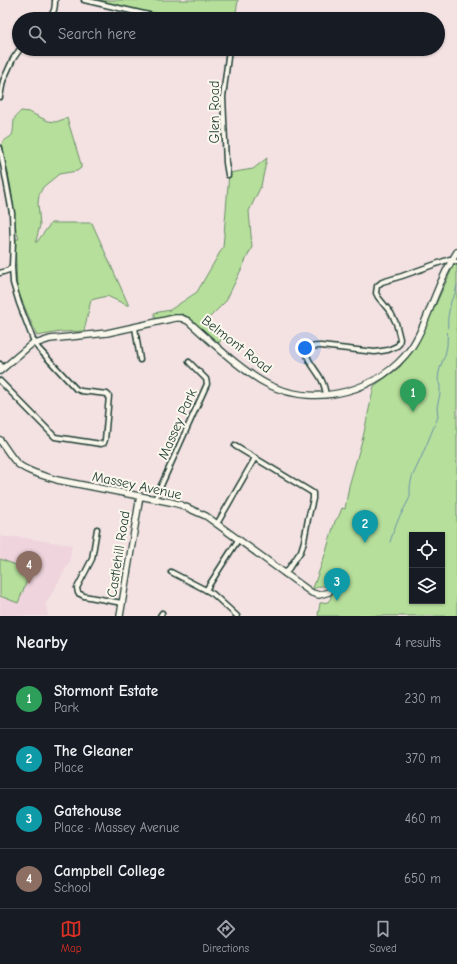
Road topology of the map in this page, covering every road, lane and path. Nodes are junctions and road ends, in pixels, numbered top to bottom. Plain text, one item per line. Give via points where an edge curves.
1 (55, 0) edge
2 (84, 0) edge
3 (54, 12) edge
4 (136, 12) edge
5 (15, 56) edge
6 (228, 56) edge
7 (0, 98) edge
8 (0, 148) edge
9 (228, 175) dead end
10 (457, 252) edge
11 (455, 261) edge
12 (12, 266) junction
13 (0, 273) edge
14 (135, 327) junction
15 (34, 343) junction
16 (140, 360) dead end
17 (189, 362) dead end
18 (1, 368) edge
19 (0, 381) edge
20 (326, 395) junction
21 (0, 440) edge
22 (235, 446) dead end
23 (255, 458) junction
24 (140, 496) junction
25 (155, 499) junction
26 (217, 524) junction
27 (97, 528) dead end
28 (238, 540) junction
29 (171, 572) dead end
30 (285, 574) junction
31 (206, 590) junction
32 (330, 592) dead end
33 (122, 603) junction
34 (120, 616) edge
35 (237, 616) edge

1 - 3 street
2 - 4 street
5 - 7 street via 3,81
6 - 9 street, Glen Road via 223,97
8 - 12 street via 12,213
10 - 11 main road, Belmont Road
11 - 20 main road, Belmont Road via 436,294 420,333 401,360 368,384
11 - 20 street via 450,260 382,282 377,286 378,297 395,319 398,328 400,339 397,346 375,352 321,346 308,348 307,358 322,381
12 - 13 street
12 - 15 street via 18,303
14 - 15 main road, Belmont Road
14 - 16 street
14 - 20 main road, Belmont Road via 175,318 185,319 240,365 269,385 299,394
15 - 18 main road, Belmont Road
15 - 19 street via 76,389 109,396 104,443 55,437
17 - 25 street, Massey Park via 206,379 207,384
21 - 24 main road, Massey Avenue via 16,462 40,475
22 - 23 street
23 - 26 street
23 - 30 street via 313,493 301,551
24 - 25 main road, Massey Avenue
24 - 33 main road, Castlehill Road
25 - 26 main road, Massey Avenue via 181,505
26 - 28 main road, Massey Avenue
27 - 33 street via 92,559 78,585 78,591 80,595
28 - 30 main road, Massey Avenue
28 - 31 street
29 - 31 street
30 - 32 main road, Massey Avenue via 315,595
31 - 35 street
33 - 34 main road, Castlehill Road

